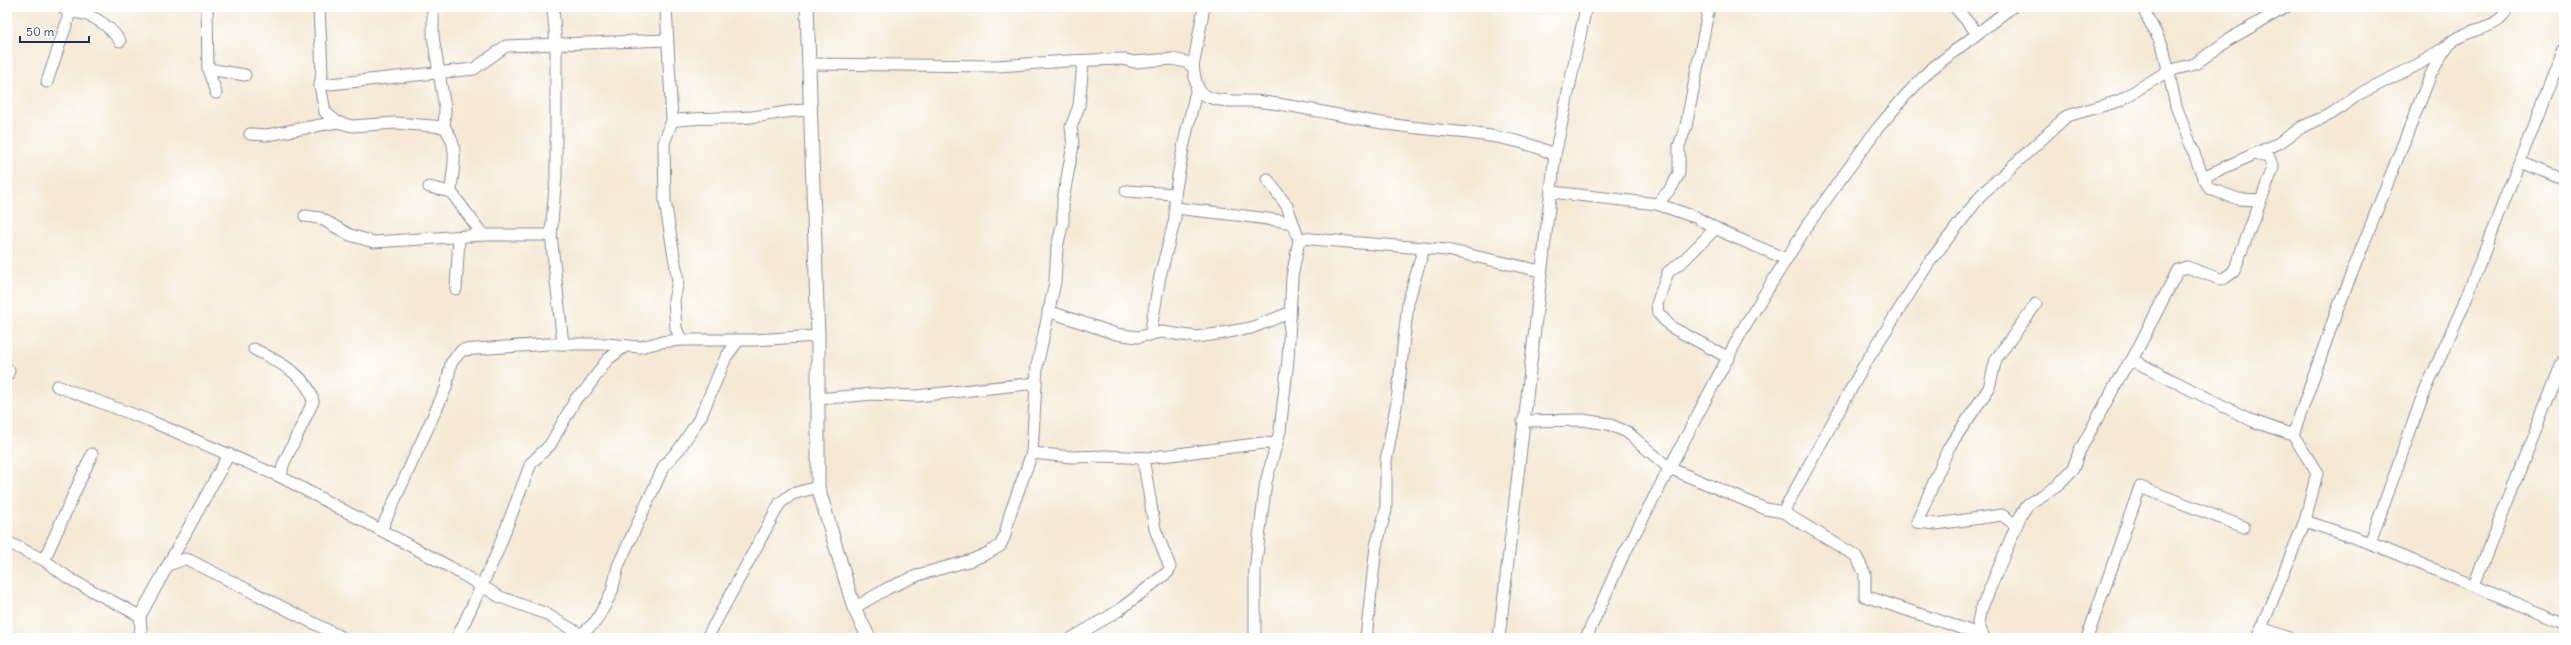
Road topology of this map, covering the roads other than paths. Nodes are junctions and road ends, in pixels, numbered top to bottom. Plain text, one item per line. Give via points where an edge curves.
1 (207, 7) edge
2 (319, 7) edge
3 (432, 7) edge
4 (553, 7) edge
5 (666, 7) edge
6 (807, 7) edge
7 (1204, 7) edge
8 (1586, 7) edge
9 (1709, 7) edge
10 (1955, 7) edge
11 (2012, 7) edge
12 (2142, 7) edge
13 (2286, 7) edge
14 (2508, 8) edge
15 (65, 10) edge
16 (1977, 33) junction
17 (666, 40) junction
18 (120, 41) dead end
19 (2451, 43) junction
20 (556, 46) junction
21 (2564, 48) edge
22 (1083, 62) junction
23 (2421, 62) junction
24 (808, 64) junction
25 (1193, 66) junction
26 (208, 69) junction
27 (2168, 71) junction
28 (438, 74) junction
29 (2431, 74) junction
30 (245, 75) dead end
31 (47, 82) dead end
32 (320, 85) junction
33 (1197, 87) junction
34 (216, 94) dead end
35 (810, 110) junction
36 (672, 121) junction
37 (337, 122) junction
38 (444, 126) junction
39 (250, 134) dead end
40 (2254, 154) junction
41 (1556, 155) junction
42 (2520, 162) junction
43 (2203, 177) junction
44 (1267, 179) dead end
45 (2564, 180) edge
46 (429, 187) dead end
47 (1126, 191) dead end
48 (451, 192) junction
49 (1552, 192) junction
50 (1175, 194) junction
51 (2260, 200) junction
52 (1657, 204) junction
53 (1177, 208) junction
54 (305, 216) dead end
55 (1293, 223) junction
56 (1714, 228) junction
57 (552, 235) junction
58 (483, 236) junction
59 (459, 238) junction
60 (1299, 238) junction
61 (1424, 247) junction
62 (1786, 259) junction
63 (1541, 271) junction
64 (456, 289) dead end
65 (2036, 304) dead end
66 (1048, 311) junction
67 (1289, 313) junction
68 (1150, 335) junction
69 (818, 336) junction
70 (681, 340) junction
71 (738, 341) junction
72 (563, 344) junction
73 (624, 347) junction
74 (254, 349) dead end
75 (1729, 358) junction
76 (2564, 359) edge
77 (2132, 360) junction
78 (1036, 383) junction
79 (57, 386) dead end
80 (818, 399) junction
81 (1523, 421) junction
82 (2293, 435) junction
83 (1277, 444) junction
84 (1032, 453) junction
85 (92, 454) dead end
86 (228, 454) junction
87 (1143, 458) junction
88 (1669, 468) junction
89 (281, 477) junction
90 (818, 487) junction
91 (1783, 512) junction
92 (2305, 521) junction
93 (2016, 525) junction
94 (2244, 527) dead end
95 (381, 530) junction
96 (7, 542) edge
97 (2370, 543) junction
98 (44, 560) junction
99 (171, 564) junction
100 (2474, 585) junction
101 (480, 586) junction
102 (854, 608) junction
103 (140, 616) junction
104 (2564, 622) edge
105 (2260, 633) edge
106 (1983, 636) edge
107 (584, 637) edge
108 (137, 638) edge
109 (343, 638) edge
110 (457, 638) edge
111 (707, 638) edge
112 (869, 638) edge
113 (1072, 638) edge
114 (1255, 638) edge
115 (1366, 638) edge
116 (1499, 638) edge
117 (1586, 638) edge
118 (2086, 638) edge
119 (2289, 638) edge

1 - 26 street
2 - 32 street via 322,73
3 - 28 street
4 - 20 street
5 - 17 street
6 - 24 main road
7 - 25 street
8 - 41 street
9 - 52 street via 1686,126 1679,146 1679,174 1672,187
10 - 16 street
11 - 16 street
12 - 27 street via 2163,47
13 - 27 street via 2228,40 2195,64
14 - 19 street via 2493,24
15 - 18 street via 91,16 104,24
15 - 31 street via 61,42
16 - 62 street via 1930,70 1906,95 1837,184
17 - 20 street
17 - 36 street via 672,80
19 - 23 street
19 - 29 street
20 - 28 street via 506,46 478,68
20 - 57 street via 556,176
21 - 42 street
22 - 24 street via 935,67 921,64
22 - 25 street via 1172,59
22 - 66 street via 1079,106 1071,127 1073,144 1063,200 1063,222 1057,247 1055,282
23 - 29 street
23 - 40 street via 2359,94 2331,114 2302,127 2279,143
24 - 35 main road
25 - 33 street
26 - 30 street
26 - 34 street
27 - 43 street via 2176,106
27 - 91 street via 2119,101 2067,116 1982,194 1928,264 1866,362
28 - 32 street via 426,73
28 - 38 street via 445,108
29 - 82 street via 2336,313
32 - 37 street via 325,112
33 - 41 street via 1202,94 1212,98 1264,102 1395,125 1532,143
33 - 50 street
35 - 36 street via 781,111 752,117
35 - 69 main road
36 - 70 street via 664,143 665,202 678,281 674,300 676,328
37 - 38 street via 352,126 396,123
37 - 39 street via 266,135
38 - 48 street via 451,135 455,148 456,164
40 - 43 street
40 - 51 street via 2269,157 2273,168
41 - 49 street
42 - 45 street
42 - 97 street via 2463,306 2422,398
43 - 51 street via 2210,189 2216,192 2238,199
44 - 55 street via 1287,206
46 - 48 street
47 - 50 street
48 - 58 street
49 - 52 street
49 - 63 street
50 - 53 street
51 - 77 street via 2234,271 2220,279 2187,267 2178,270
52 - 56 street via 1695,217
53 - 55 street via 1244,217 1260,216
53 - 68 street via 1160,276
54 - 59 street via 320,218 350,235 374,242
55 - 60 street
56 - 62 street
56 - 75 street via 1683,261 1668,272 1657,304 1658,313 1671,327
57 - 58 street
57 - 72 street
58 - 59 street
59 - 64 street
60 - 61 street via 1392,247
60 - 67 street
61 - 63 street
61 - 115 street via 1408,303 1393,426 1386,460 1386,510 1376,546
62 - 75 street via 1744,327
63 - 81 street
65 - 93 street via 1996,360 1988,388 1949,447 1917,522 1936,524 2002,515
66 - 68 street via 1116,334 1138,337
66 - 78 street
67 - 68 street via 1251,328 1198,337 1161,332
67 - 83 street via 1288,360
69 - 71 street
69 - 80 main road
70 - 71 street
70 - 73 street
71 - 107 street via 726,357 701,416 680,448 664,466 618,566 612,591
72 - 73 street via 606,344
72 - 95 street via 462,350 456,354 451,363 446,388
73 - 101 street via 608,360 585,391 577,397 550,446 531,463 506,530
74 - 89 street via 281,364 311,391 313,402 283,465
75 - 88 street
76 - 100 street
77 - 82 street via 2253,420
77 - 93 street via 2124,369 2105,404 2073,469 2056,488 2028,504
78 - 80 street via 923,395 874,394
78 - 84 street
79 - 86 street via 148,420
80 - 90 main road
81 - 88 street via 1583,420 1608,424 1626,432
81 - 116 street
82 - 92 street via 2316,473
83 - 87 street via 1263,443
83 - 114 street via 1266,482 1255,570
84 - 87 street via 1072,457
84 - 102 street via 1000,546 972,560 947,565 888,588
85 - 98 street
86 - 89 street
86 - 99 street
87 - 113 street via 1155,529 1170,567 1168,572 1118,611
88 - 91 street via 1766,509
88 - 117 street via 1621,560
89 - 95 street
90 - 102 main road
90 - 111 street via 792,494 780,503
91 - 106 street via 1856,556 1865,574 1865,596
92 - 97 street
92 - 105 street
93 - 106 street via 1980,612 1978,623
94 - 118 street via 2140,487
95 - 101 street
96 - 98 street
97 - 100 street
98 - 103 street via 70,579
99 - 103 street
99 - 109 street via 189,560
100 - 104 street
101 - 107 street via 512,602 544,613
101 - 110 street
102 - 112 main road
103 - 108 street via 141,630
105 - 119 street

